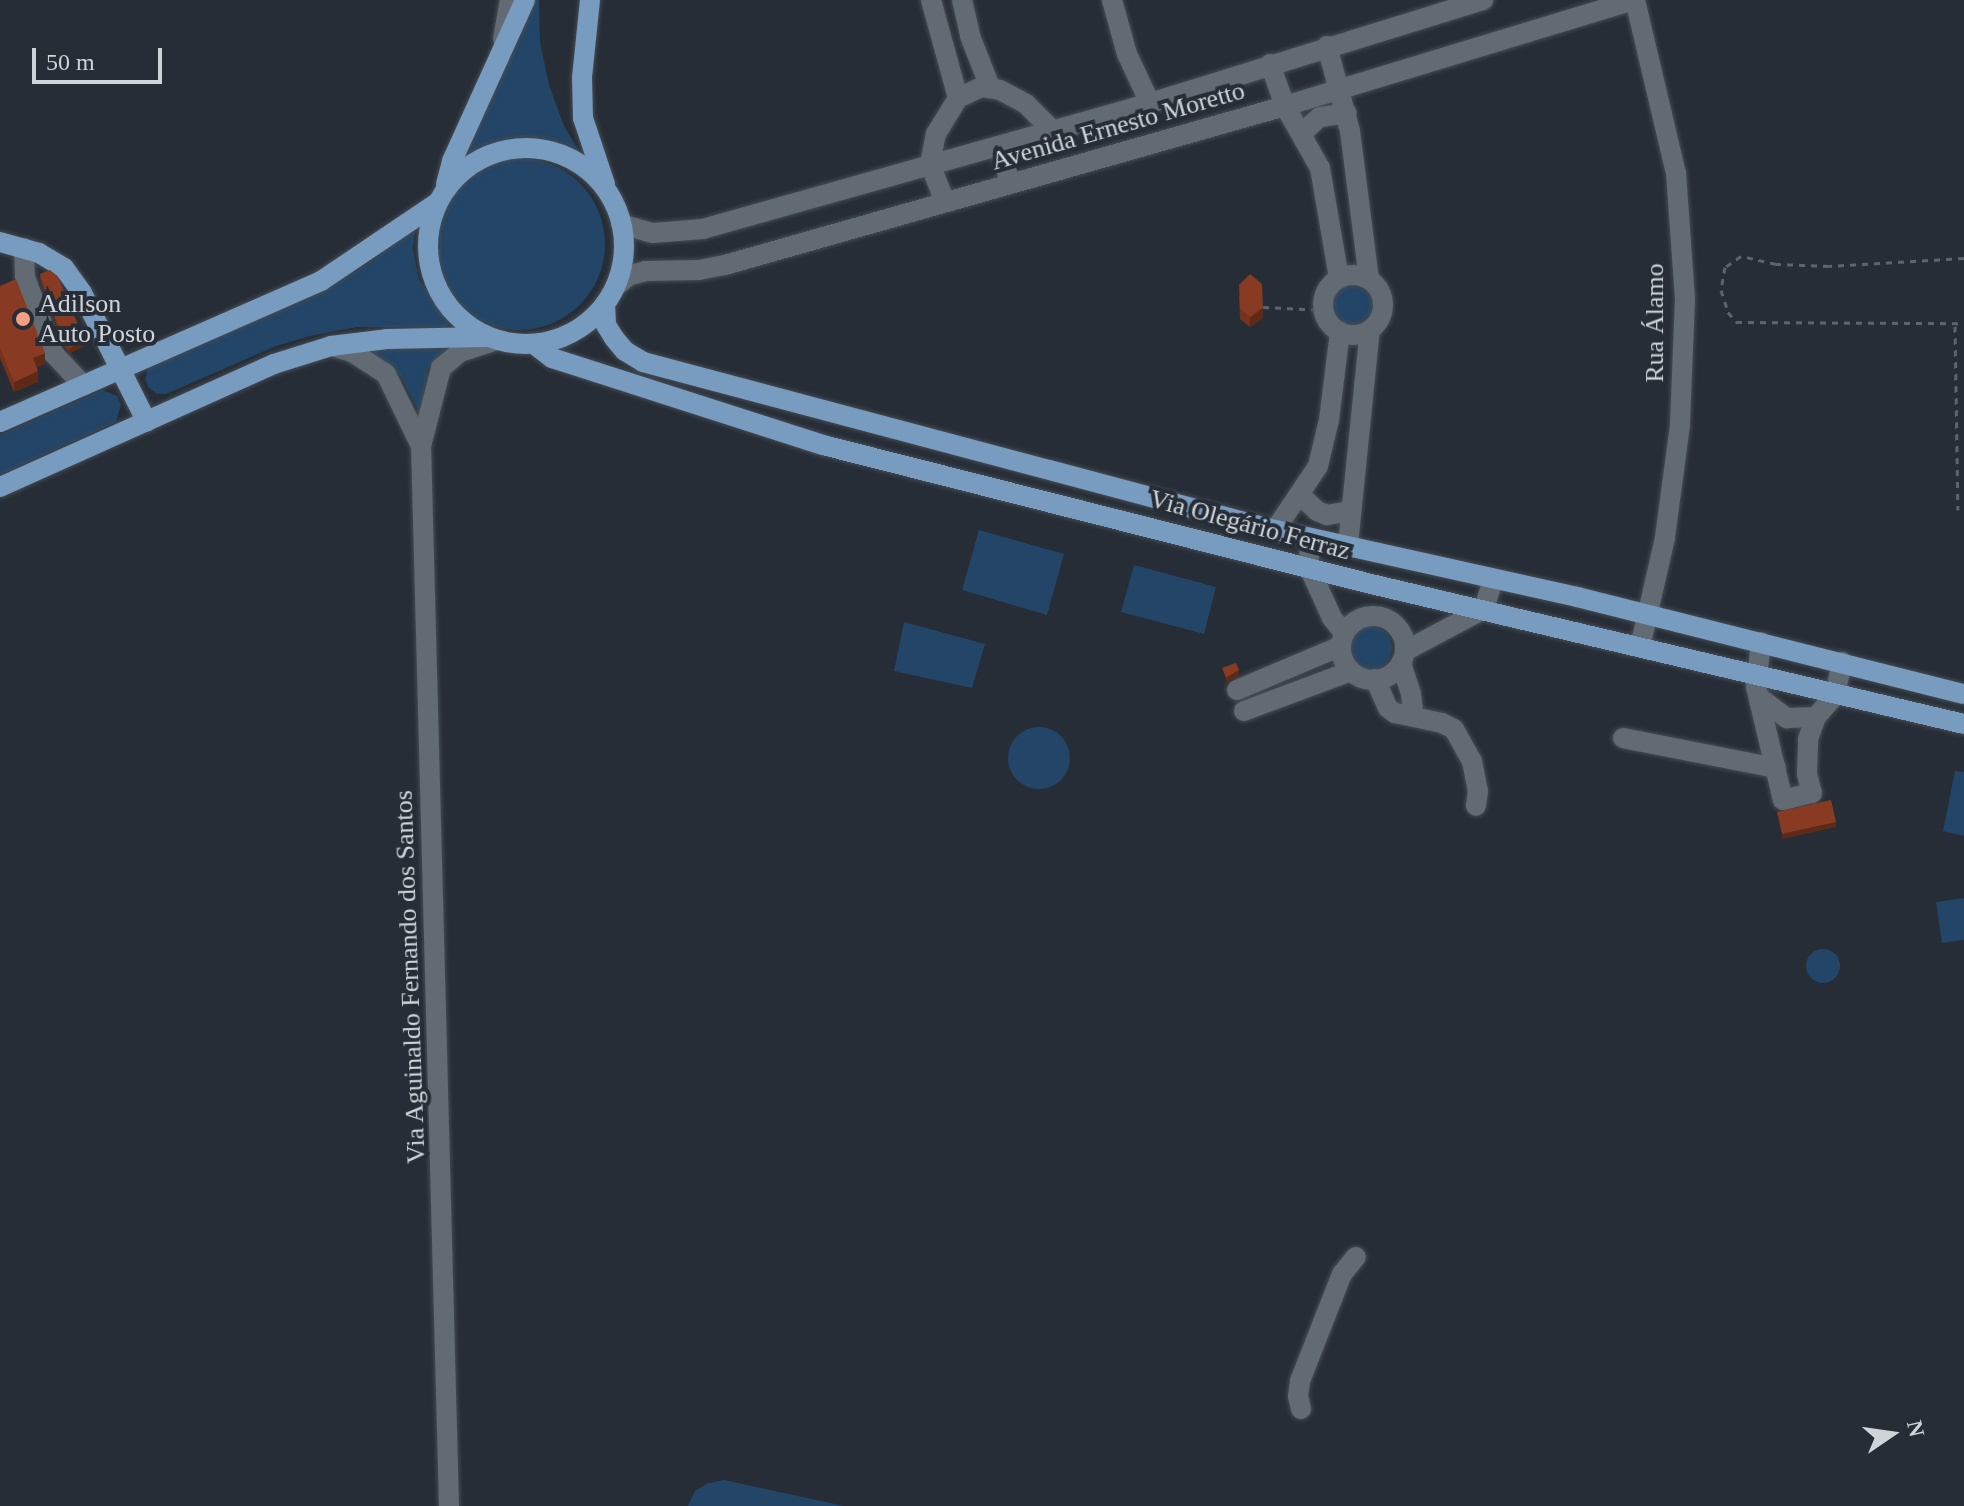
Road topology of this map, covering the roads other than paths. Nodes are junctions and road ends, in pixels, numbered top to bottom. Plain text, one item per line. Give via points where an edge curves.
1 (510, 0) edge
2 (525, 0) edge
3 (590, 0) edge
4 (931, 0) edge
5 (962, 0) edge
6 (1112, 0) edge
7 (1483, 0) edge
8 (1634, 0) edge
9 (1327, 46) junction
10 (500, 49) junction
11 (1270, 64) junction
12 (986, 77) junction
13 (1340, 87) junction
14 (955, 88) junction
15 (1150, 103) junction
16 (1285, 106) junction
17 (1347, 113) junction
18 (1052, 130) junction
19 (1302, 133) junction
20 (999, 146) junction
21 (930, 164) junction
22 (1010, 183) junction
23 (607, 192) junction
24 (441, 196) junction
25 (945, 202) junction
26 (621, 224) junction
27 (0, 242) edge
28 (24, 248) junction
29 (1339, 278) junction
30 (1369, 279) junction
31 (610, 295) junction
32 (1370, 330) junction
33 (1340, 332) junction
34 (492, 338) junction
35 (534, 344) junction
36 (331, 346) junction
37 (121, 370) junction
38 (84, 386) junction
39 (0, 422) edge
40 (147, 422) junction
41 (421, 446) junction
42 (0, 487) edge
43 (1300, 495) junction
44 (1351, 511) junction
45 (1275, 530) junction
46 (1311, 538) junction
47 (1348, 545) junction
48 (1308, 565) junction
49 (1493, 579) junction
50 (1484, 609) junction
51 (1647, 614) junction
52 (1342, 639) junction
53 (1761, 642) junction
54 (1640, 647) junction
55 (1403, 657) junction
56 (1842, 662) junction
57 (1351, 671) junction
58 (1756, 676) junction
59 (1375, 679) junction
60 (1237, 690) dead end
61 (1964, 694) edge
62 (1835, 695) junction
63 (1760, 698) junction
64 (1244, 711) dead end
65 (1414, 717) junction
66 (1816, 717) junction
67 (1964, 724) edge
68 (1623, 738) dead end
69 (1776, 768) junction
70 (1476, 806) dead end
71 (1356, 1257) dead end
72 (1301, 1409) dead end
73 (449, 1506) edge

1 - 10 street
2 - 10 main road
3 - 23 main road via 583,118
4 - 14 street
5 - 12 street
6 - 15 street via 1127,54
7 - 9 street, Avenida Ernesto Moretto
8 - 13 street, Avenida Ernesto Moretto
8 - 51 street, Rua Álamo via 1676,173 1685,299 1680,425 1665,538
9 - 11 street, Avenida Ernesto Moretto
9 - 13 street
10 - 24 main road
11 - 15 street, Avenida Ernesto Moretto
11 - 16 street
12 - 14 street
12 - 18 street
13 - 16 street, Avenida Ernesto Moretto
13 - 17 street
14 - 21 street
15 - 18 street, Avenida Ernesto Moretto
16 - 19 street
16 - 22 street, Avenida Ernesto Moretto
17 - 19 street via 1320,117
17 - 30 street
18 - 20 street, Avenida Ernesto Moretto
19 - 29 street via 1320,168
20 - 21 street, Avenida Ernesto Moretto
20 - 22 street
21 - 25 street
21 - 26 street, Avenida Ernesto Moretto via 703,229 653,233
22 - 25 street, Avenida Ernesto Moretto
23 - 24 main road via 573,160 535,148 512,148 463,170
23 - 26 main road
24 - 34 main road via 428,242 436,285 452,311
24 - 37 main road via 321,281
25 - 31 street, Avenida Ernesto Moretto via 725,265 628,276
26 - 31 main road via 624,248
27 - 28 main road
28 - 37 main road via 64,268
28 - 38 street via 25,277 53,353
29 - 30 street
29 - 33 street via 1326,291 1323,310
30 - 32 street via 1383,304
31 - 35 main road via 588,322 567,336
31 - 45 main road, Via Olegário Ferraz via 606,325 625,351 643,362
32 - 33 street
32 - 44 street
33 - 43 street via 1318,466
34 - 35 main road
34 - 36 main road via 387,339
34 - 41 street, Via Aguinaldo Fernando dos Santos via 460,352 441,368
35 - 48 main road, Via Olegário Ferraz via 552,358 823,445
36 - 40 main road via 274,364
36 - 41 street, Via Aguinaldo Fernando dos Santos via 352,352 386,374
37 - 38 main road
37 - 40 main road
38 - 39 main road
40 - 42 main road
41 - 73 street, Via Aguinaldo Fernando dos Santos
43 - 44 street via 1327,515
43 - 45 street
44 - 47 street
45 - 46 main road, Via Olegário Ferraz
46 - 47 main road, Via Olegário Ferraz
46 - 48 street
47 - 49 main road, Via Olegário Ferraz
48 - 50 main road, Via Olegário Ferraz
48 - 52 street
49 - 50 street
49 - 51 main road, Via Olegário Ferraz
50 - 54 main road, Via Olegário Ferraz
50 - 55 street
51 - 53 main road, Via Olegário Ferraz
51 - 54 street, Rua Álamo
52 - 55 street via 1364,617 1377,616 1398,628
52 - 57 street via 1343,658
52 - 60 street
53 - 56 main road, Via Olegário Ferraz
53 - 58 street
54 - 58 main road, Via Olegário Ferraz
55 - 59 street via 1393,673
55 - 65 street
56 - 61 main road, Via Olegário Ferraz
56 - 62 street
57 - 59 street
57 - 64 street
58 - 62 main road, Via Olegário Ferraz
58 - 63 street
59 - 65 street via 1388,708
62 - 66 street
62 - 67 main road, Via Olegário Ferraz
63 - 66 street via 1787,718
63 - 69 street
65 - 70 street via 1454,729 1464,742 1478,791
66 - 69 street via 1808,739 1812,793 1783,800
68 - 69 street
71 - 72 street via 1342,1274 1300,1381

